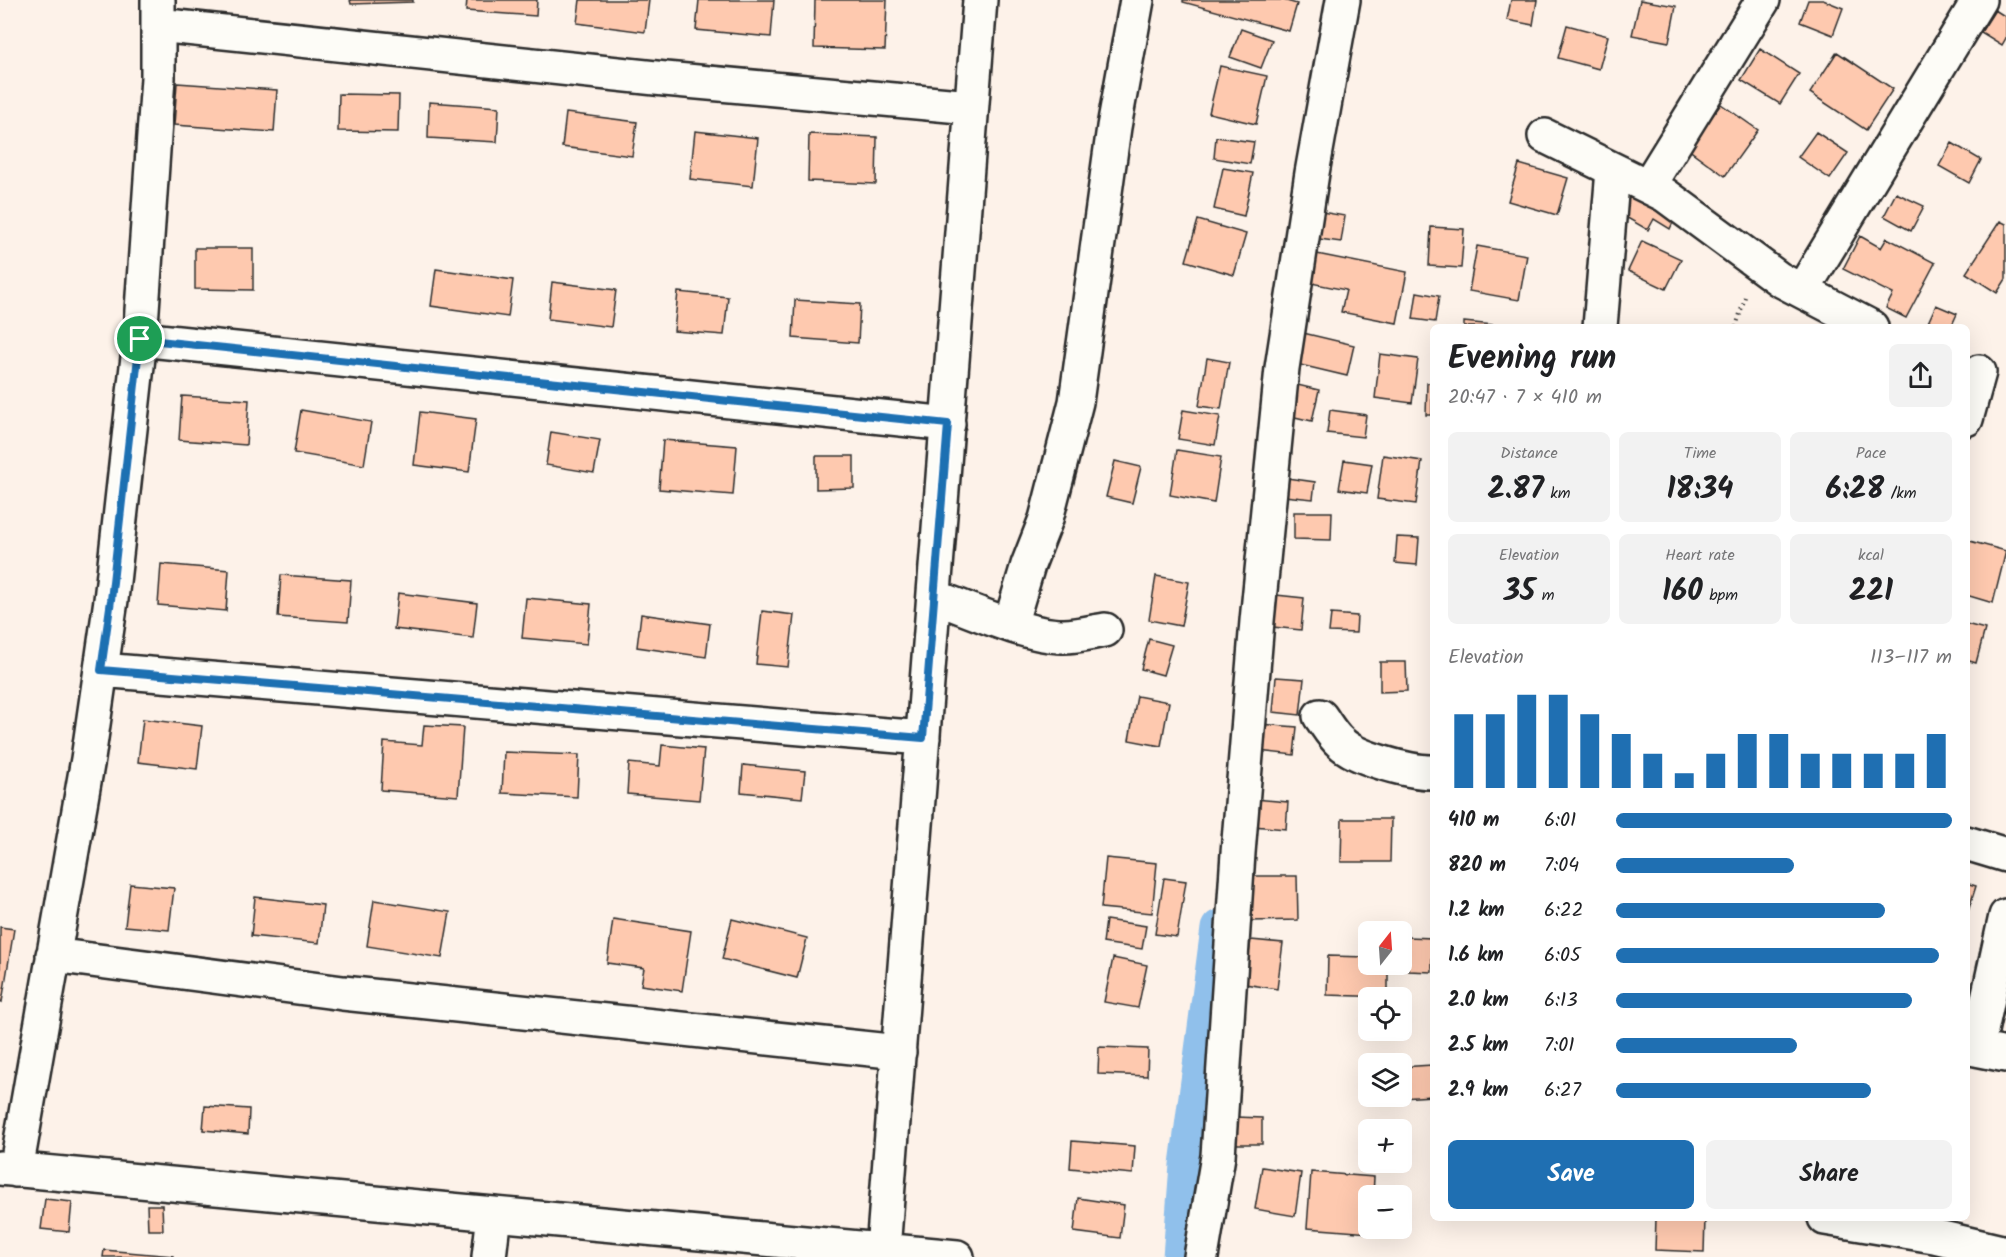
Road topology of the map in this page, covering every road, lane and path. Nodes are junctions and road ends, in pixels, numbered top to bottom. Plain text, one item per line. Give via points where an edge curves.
1 (980, 0) edge
2 (1137, 0) edge
3 (1343, 0) edge
4 (1763, 0) edge
5 (1979, 0) edge
6 (158, 12) edge
7 (971, 107) junction
8 (1545, 136) dead end
9 (1613, 170) junction
10 (1648, 186) junction
11 (1802, 291) junction
12 (1600, 324) edge
13 (1864, 324) edge
14 (140, 339) junction
15 (1984, 373) edge
16 (1970, 409) edge
17 (948, 424) junction
18 (934, 597) junction
19 (1010, 625) junction
20 (1105, 630) dead end
21 (101, 670) junction
22 (1320, 716) dead end
23 (923, 738) junction
24 (1430, 772) edge
25 (1970, 844) edge
26 (2006, 855) edge
27 (2006, 916) edge
28 (53, 955) junction
29 (1983, 1050) edge
30 (899, 1052) junction
31 (8, 1169) edge
32 (494, 1214) junction
33 (1843, 1221) edge
34 (883, 1250) junction
35 (2006, 1253) edge
36 (489, 1257) edge
37 (957, 1257) edge
38 (1201, 1257) edge

1 - 7 street
2 - 19 street via 1113,138 1076,402 1046,519
3 - 38 street via 1282,368 1240,830 1218,1156
4 - 10 street
5 - 11 street
6 - 7 street via 665,79
6 - 14 street via 158,78
7 - 17 street
8 - 9 street
9 - 10 street
9 - 12 street
10 - 11 street via 1779,279
11 - 13 street
14 - 17 street
14 - 21 street
15 - 16 street
17 - 18 street
18 - 19 street
18 - 23 street
19 - 20 street via 1063,636
21 - 23 street
21 - 28 street
22 - 24 street via 1340,742 1356,754
23 - 30 street
25 - 26 street
27 - 29 street
28 - 30 street via 343,993
28 - 31 street
30 - 34 street
31 - 32 street
32 - 34 street
32 - 36 street
33 - 35 street
34 - 37 street

